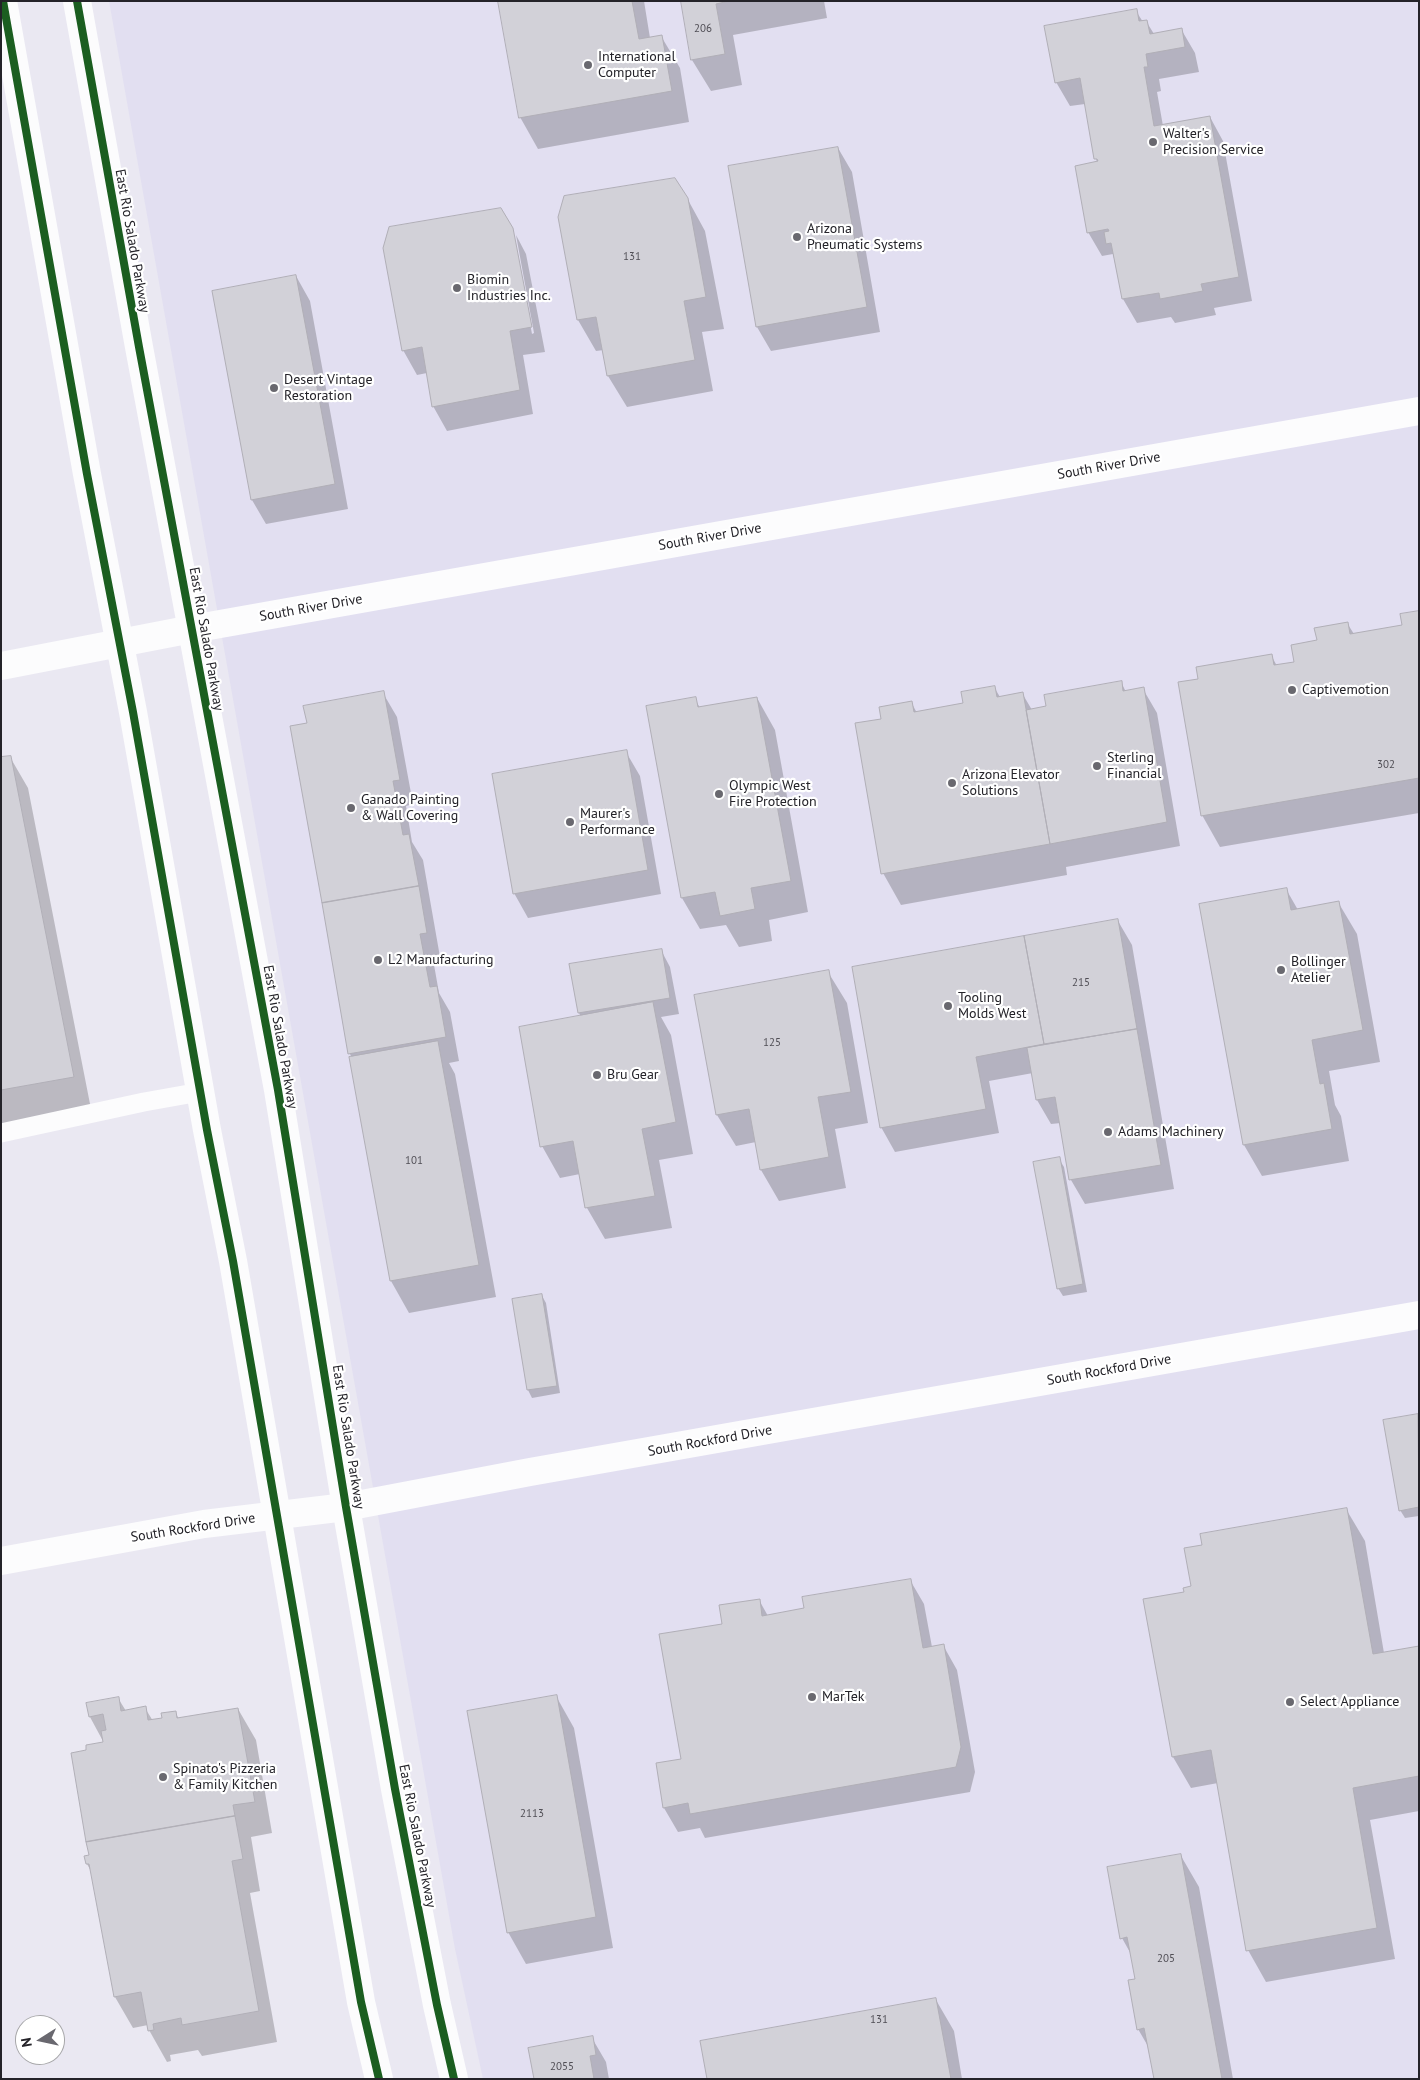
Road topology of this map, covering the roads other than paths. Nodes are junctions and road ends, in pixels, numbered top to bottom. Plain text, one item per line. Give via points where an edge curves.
1 (3, 1) edge
2 (77, 1) edge
3 (10, 87) edge
4 (1419, 411) edge
5 (192, 629) junction
6 (120, 642) junction
7 (1, 666) edge
8 (200, 1092) junction
9 (1, 1133) edge
10 (1419, 1314) edge
11 (346, 1507) junction
12 (276, 1516) junction
13 (1, 1562) edge
14 (379, 2079) edge
15 (454, 2079) edge

1 - 3 main road
2 - 5 main road, East Rio Salado Parkway
3 - 6 main road via 73,389
4 - 5 main road, South River Drive
5 - 6 main road, South River Drive
5 - 11 main road, East Rio Salado Parkway via 278,1090
6 - 7 main road, South River Drive
6 - 8 main road
8 - 9 lane
8 - 12 main road via 233,1261
10 - 11 main road, South Rockford Drive
11 - 12 main road, South Rockford Drive
11 - 15 main road, East Rio Salado Parkway via 395,1790
12 - 13 main road, South Rockford Drive via 204,1524
12 - 14 main road via 361,2002

